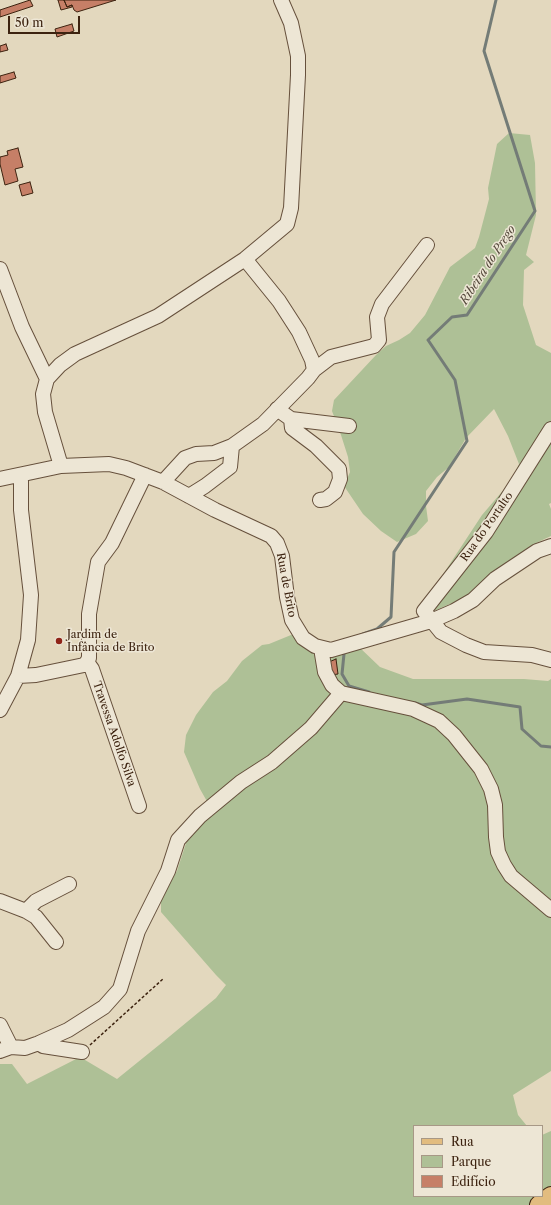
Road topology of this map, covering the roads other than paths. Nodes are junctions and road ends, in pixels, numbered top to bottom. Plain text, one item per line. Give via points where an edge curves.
1 (281, 0) edge
2 (427, 245) dead end
3 (245, 259) junction
4 (0, 269) edge
5 (314, 370) junction
6 (47, 379) junction
7 (277, 409) junction
8 (290, 419) junction
9 (349, 426) dead end
10 (551, 429) edge
11 (232, 446) junction
12 (61, 466) junction
13 (21, 475) junction
14 (144, 475) junction
15 (0, 479) edge
16 (163, 482) junction
17 (189, 496) junction
18 (320, 500) dead end
19 (551, 546) edge
20 (431, 621) junction
21 (321, 648) junction
22 (551, 660) edge
23 (87, 662) junction
24 (18, 676) junction
25 (341, 693) junction
26 (0, 710) edge
27 (139, 806) dead end
28 (69, 884) dead end
29 (0, 901) edge
30 (551, 910) edge
31 (26, 911) junction
32 (56, 942) dead end
33 (0, 1025) edge
34 (39, 1043) junction
35 (5, 1049) edge
36 (82, 1052) road end
37 (551, 1196) edge
38 (539, 1205) edge

1 - 3 street via 291,23 298,56 290,218 287,224
2 - 5 street via 382,304 377,317 379,340 374,346 331,356
3 - 5 street via 279,301 299,332
3 - 6 street via 158,316 75,354
4 - 6 street via 22,327
5 - 7 street
6 - 12 street via 44,394 45,412
7 - 8 street
7 - 11 street via 263,424
8 - 9 street
8 - 18 street via 292,428 316,446 339,469 340,479 335,492
10 - 20 street, Rua do Portalto via 486,532 424,611
11 - 16 street via 214,453 196,454 185,458
11 - 17 street via 230,467
12 - 13 street, Rua de Brito
12 - 14 street, Rua de Brito via 109,464
13 - 15 street, Rua de Brito
13 - 24 street via 21,510 31,595 28,640
14 - 16 street, Rua de Brito
14 - 23 street via 112,543 98,562 89,614
16 - 17 street, Rua de Brito
17 - 21 street, Rua de Brito via 271,536 282,556 292,620 303,638
19 - 20 street via 495,579 474,600
20 - 21 street via 331,650
20 - 22 street via 441,632 466,646 484,652 532,654
21 - 25 street via 325,672 332,685
23 - 24 street via 84,665 36,675
23 - 27 street, Travessa Adolfo Silva via 92,669
24 - 26 street
25 - 30 street via 413,709 439,721 454,735 481,769 491,789 495,805 498,852 504,865 511,876
25 - 34 street via 311,728 272,762 240,782 200,816 178,840 168,871 138,931 120,989 104,1007 68,1030
28 - 31 street via 36,901
29 - 31 street
31 - 32 street via 36,917
33 - 35 street
34 - 35 street via 26,1048
34 - 36 street via 43,1046
37 - 38 main road

